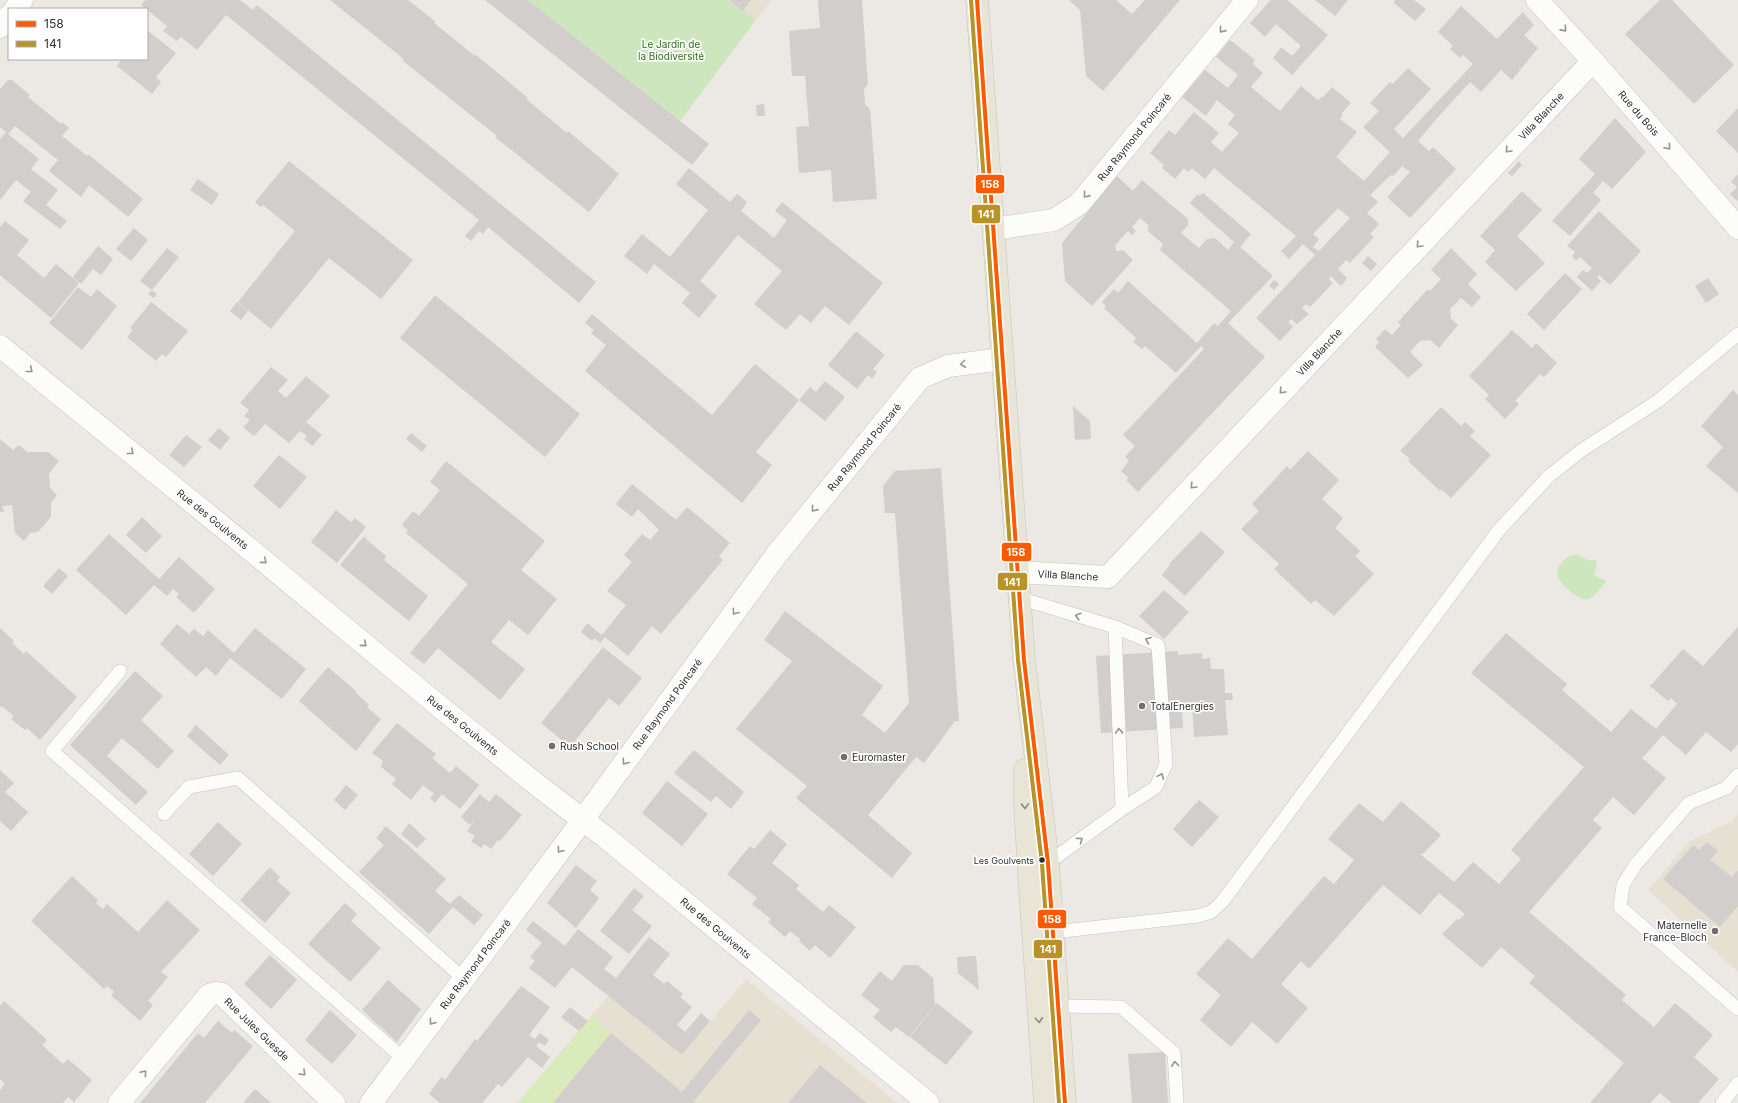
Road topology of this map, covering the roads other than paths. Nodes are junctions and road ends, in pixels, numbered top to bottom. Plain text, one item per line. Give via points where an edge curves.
1 (22, 0) edge
2 (977, 0) edge
3 (1247, 0) edge
4 (1537, 0) edge
5 (16, 8) edge
6 (8, 17) edge
7 (0, 28) edge
8 (1592, 61) junction
9 (1738, 228) edge
10 (994, 229) junction
11 (1738, 334) edge
12 (0, 346) edge
13 (1002, 359) junction
14 (1017, 572) junction
15 (1019, 598) junction
16 (1115, 627) junction
17 (1024, 660) junction
18 (120, 671) dead end
19 (1738, 775) edge
20 (1122, 809) junction
21 (164, 814) dead end
22 (583, 818) junction
23 (1048, 863) junction
24 (1054, 932) junction
25 (464, 979) junction
26 (1058, 1006) junction
27 (1738, 1009) edge
28 (404, 1059) junction
29 (1738, 1083) edge
30 (119, 1103) edge
31 (334, 1103) edge
32 (371, 1103) edge
33 (928, 1103) edge
34 (1045, 1103) edge
35 (1065, 1103) edge
36 (1177, 1103) edge
37 (1722, 1103) edge

1 - 5 street
2 - 10 main road
3 -> 10 street, Rue Raymond Poincaré via 1079,204 1054,220
4 -> 8 street, Rue du Bois
6 - 7 street
8 -> 9 street, Rue du Bois
8 -> 14 street, Villa Blanche via 1108,577
10 - 13 main road
11 - 24 lane via 1658,401 1582,450 1530,495 1499,530 1222,902 1211,912 1198,916
12 -> 22 street, Rue des Goulvents via 451,716
13 - 14 main road
13 -> 22 street, Rue Raymond Poincaré via 948,366 920,378 777,554
14 - 15 main road
16 -> 15 lane
15 - 17 main road
20 -> 16 lane
20 -> 16 lane via 1156,787 1166,764 1158,644
17 - 23 main road
17 -> 34 main road via 1025,805
18 - 28 lane via 52,751
19 - 27 lane via 1726,788 1690,802 1636,864 1623,885 1620,907
23 -> 20 lane
21 - 25 lane via 189,787 238,778
22 -> 25 street, Rue Raymond Poincaré
22 - 33 street, Rue des Goulvents
23 - 24 main road
24 - 26 main road
25 -> 28 street, Rue Raymond Poincaré
26 - 35 main road
36 -> 26 lane via 1174,1054 1121,1007
28 - 32 street, Rue Raymond Poincaré
29 - 37 lane
30 -> 31 street, Rue Jules Guesde via 209,995 215,993 222,994

